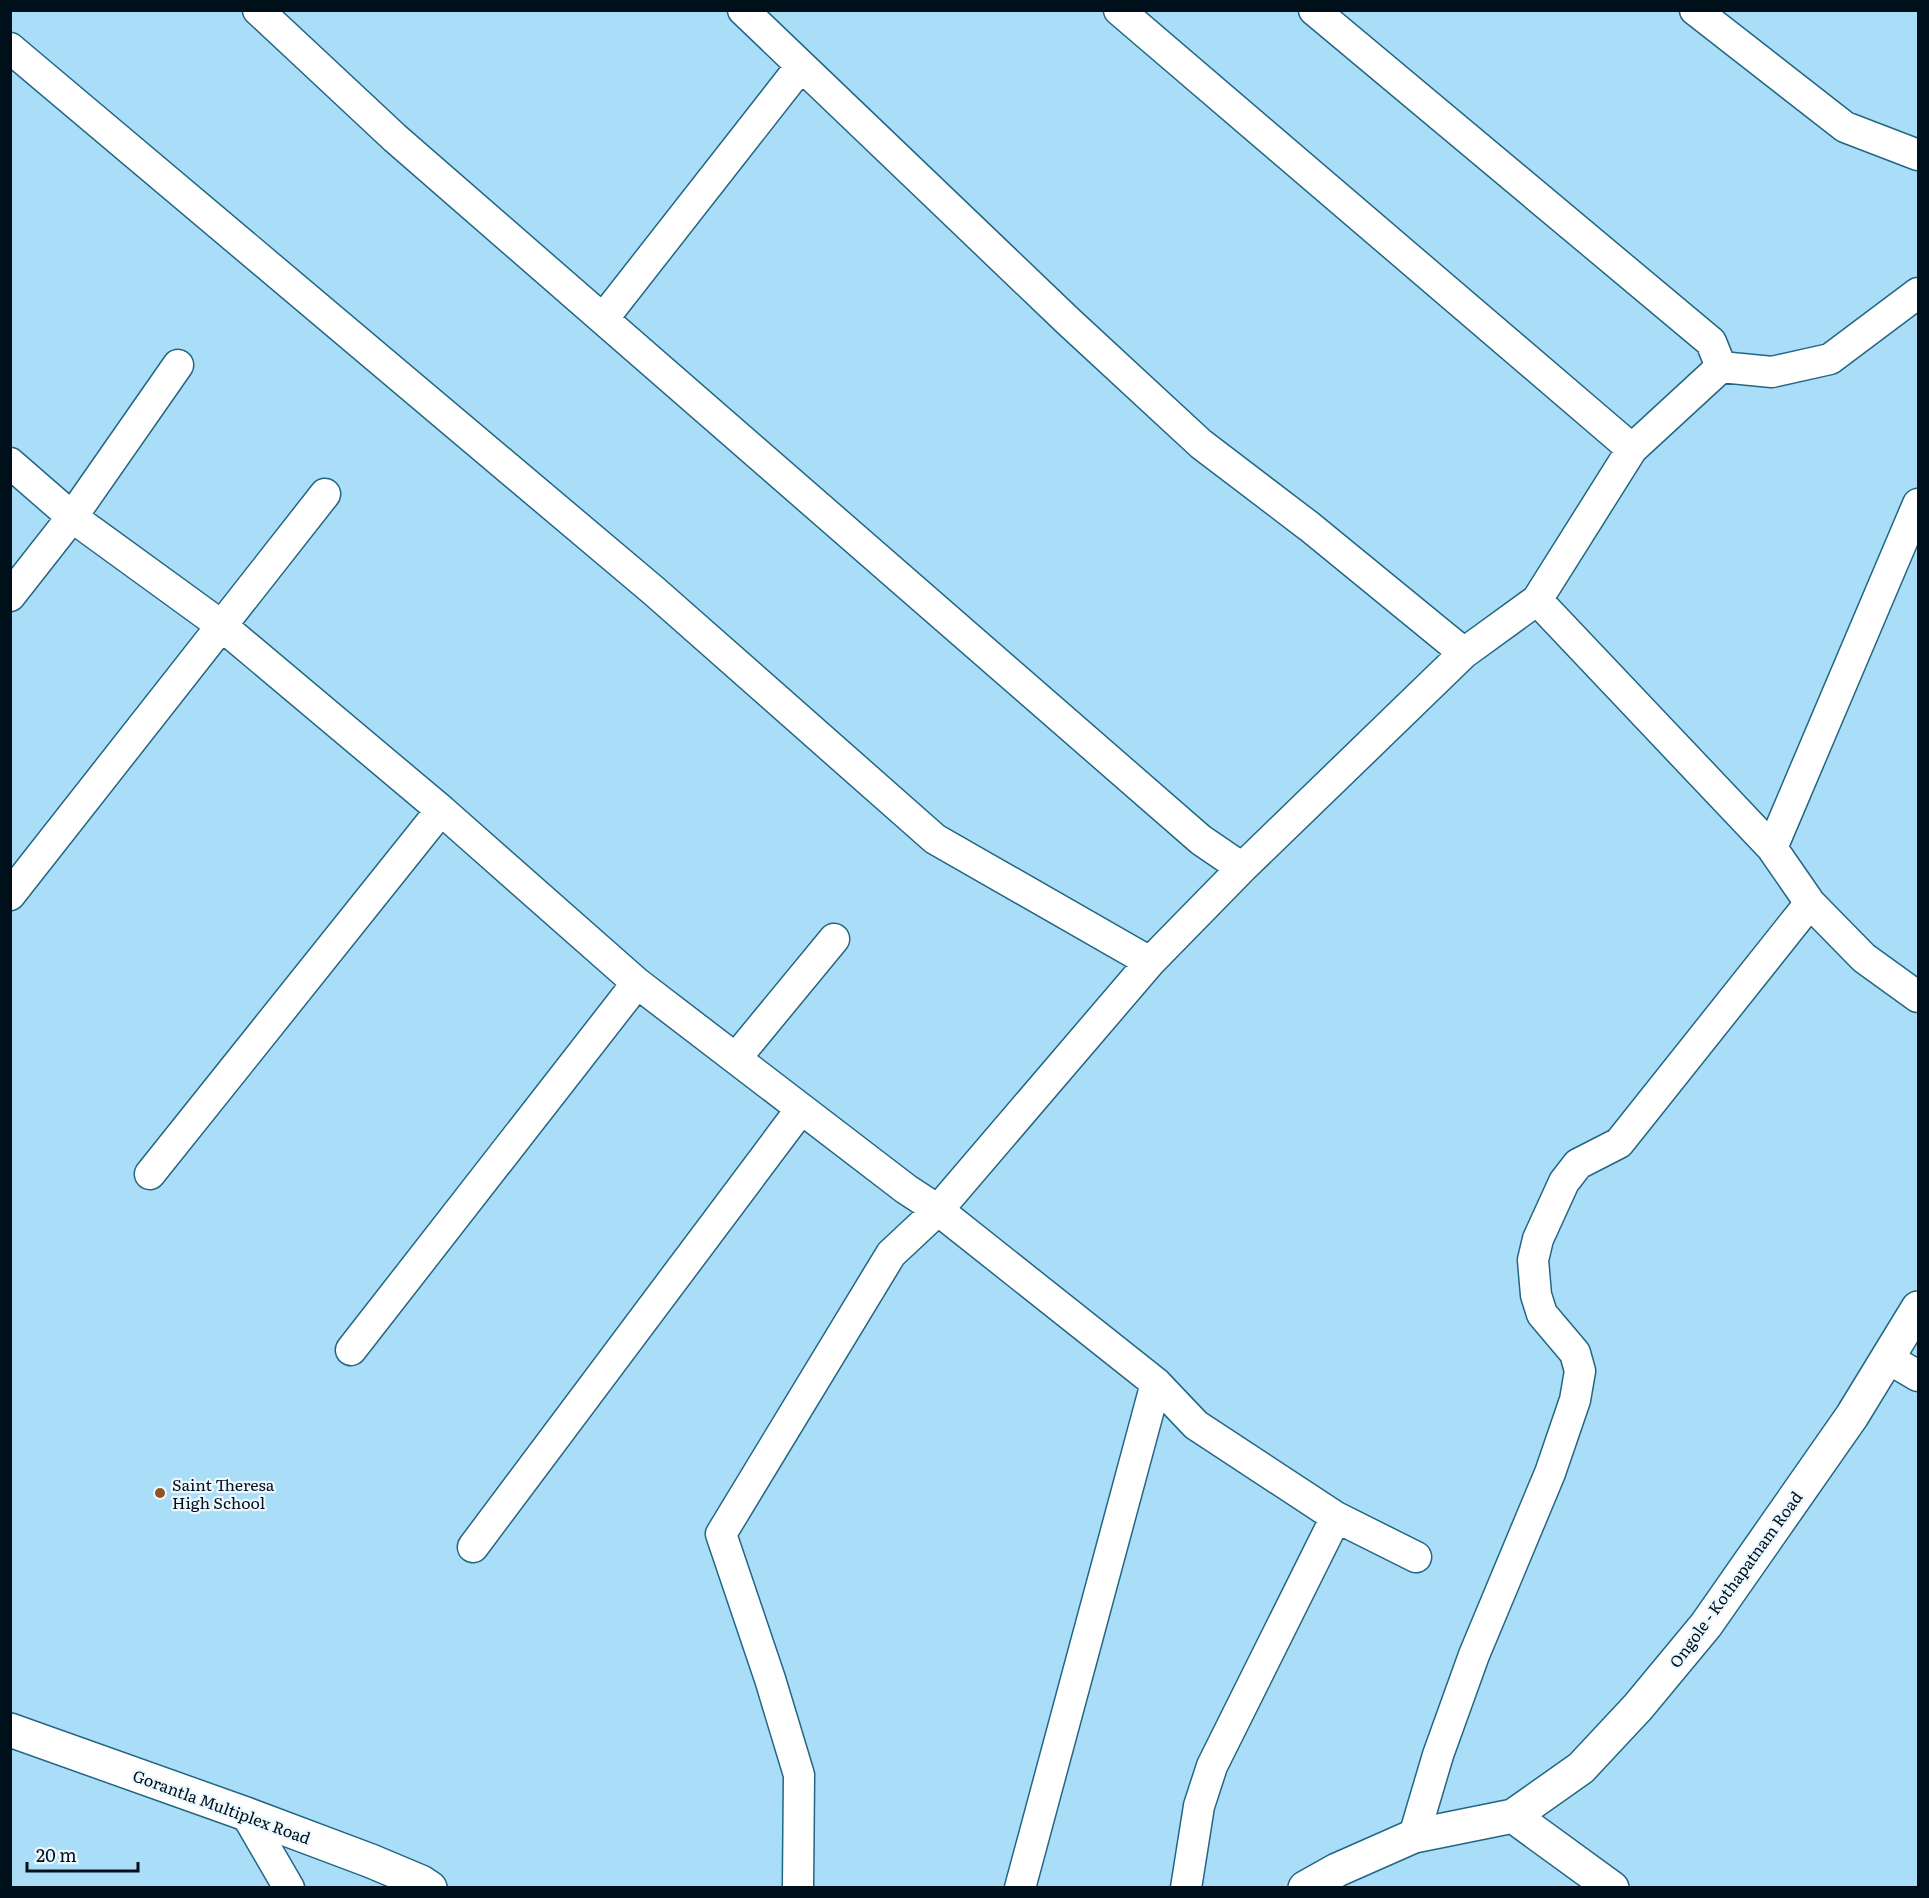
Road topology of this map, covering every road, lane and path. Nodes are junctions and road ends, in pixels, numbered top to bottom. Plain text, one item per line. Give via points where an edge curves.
1 (258, 10) edge
2 (743, 10) edge
3 (1119, 10) edge
4 (1314, 10) edge
5 (1695, 10) edge
6 (10, 48) edge
7 (801, 66) junction
8 (1918, 155) edge
9 (1918, 293) edge
10 (603, 319) junction
11 (178, 365) dead end
12 (1721, 368) junction
13 (1632, 449) junction
14 (10, 462) edge
15 (325, 494) dead end
16 (1918, 504) edge
17 (72, 517) junction
18 (10, 596) edge
19 (1537, 600) junction
20 (222, 626) junction
21 (1464, 653) junction
22 (441, 810) junction
23 (1772, 848) junction
24 (1242, 868) junction
25 (10, 895) edge
26 (1810, 903) junction
27 (834, 939) dead end
28 (1150, 962) junction
29 (636, 983) junction
30 (1918, 997) edge
31 (736, 1058) junction
32 (801, 1109) junction
33 (150, 1174) dead end
34 (938, 1210) junction
35 (1918, 1308) edge
36 (351, 1350) dead end
37 (1889, 1359) junction
38 (1918, 1376) edge
39 (1156, 1383) junction
40 (1336, 1518) junction
41 (473, 1547) dead end
42 (1416, 1557) dead end
43 (10, 1730) edge
44 (246, 1814) junction
45 (1513, 1816) junction
46 (1414, 1836) junction
47 (289, 1887) edge
48 (430, 1887) edge
49 (798, 1887) edge
50 (1020, 1887) edge
51 (1186, 1887) edge
52 (1305, 1887) edge
53 (1612, 1887) edge

1 - 10 street via 394,138
2 - 7 street
3 - 13 street
4 - 12 street via 1712,342
5 - 8 street via 1845,127
6 - 28 street via 654,591 935,838
7 - 10 street
7 - 21 street via 1201,444
9 - 12 street via 1830,359 1772,372
10 - 24 street via 1202,840
11 - 17 street
12 - 13 street
13 - 19 street
14 - 17 street
15 - 20 street
16 - 23 street
17 - 18 street
17 - 20 street
19 - 21 street
19 - 23 street
20 - 22 street
20 - 25 street
21 - 24 street
22 - 29 street
22 - 33 street
23 - 26 street
24 - 28 street
26 - 30 street via 1864,958
26 - 46 street via 1619,1143 1578,1164 1564,1182 1538,1239 1533,1260 1536,1295 1542,1314 1575,1353 1580,1371 1575,1400 1550,1473 1474,1655
27 - 31 street
28 - 34 street
29 - 31 street
29 - 36 street
31 - 32 street
32 - 34 street
32 - 41 street
34 - 39 street
34 - 49 street via 891,1254 721,1534 799,1775
35 - 37 main road, Ongole - Kothapatnam Road
37 - 38 street
37 - 45 main road, Ongole - Kothapatnam Road via 1706,1625 1581,1768
39 - 40 street via 1196,1425
39 - 50 street
40 - 42 street
40 - 51 street via 1212,1766 1199,1806
43 - 44 main road, Gorantla Multiplex Road
44 - 47 street
44 - 48 main road, Gorantla Multiplex Road
45 - 46 main road
45 - 53 main road
46 - 52 main road

